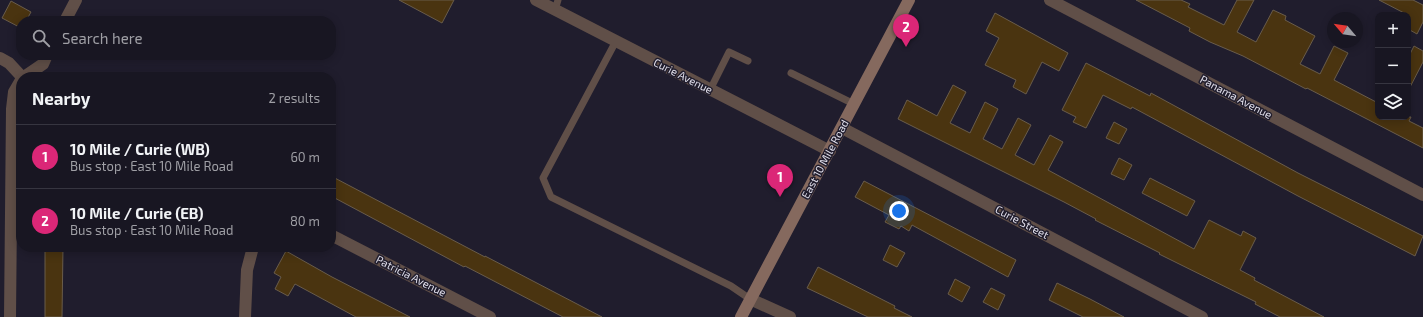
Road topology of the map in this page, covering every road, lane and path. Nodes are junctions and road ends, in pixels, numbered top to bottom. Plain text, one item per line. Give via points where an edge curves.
1 (76, 0) edge
2 (536, 0) edge
3 (909, 0) edge
4 (1050, 0) edge
5 (557, 5) edge
6 (68, 16) edge
7 (616, 41) junction
8 (0, 58) edge
9 (45, 60) edge
10 (748, 61) dead end
11 (18, 72) edge
12 (31, 72) edge
13 (791, 72) dead end
14 (16, 89) edge
15 (710, 90) junction
16 (854, 104) junction
17 (842, 128) junction
18 (16, 139) edge
19 (830, 151) junction
20 (16, 157) edge
21 (1423, 195) edge
22 (336, 238) edge
23 (251, 252) edge
24 (5, 274) edge
25 (750, 299) junction
26 (10, 317) edge
27 (245, 317) edge
28 (490, 317) edge
29 (741, 317) edge
30 (790, 317) edge
31 (1202, 317) edge

1 - 6 street
2 - 5 street, Curie Avenue
3 - 16 main road, East 10 Mile Road
4 - 21 street, Panama Avenue
5 - 7 street, Curie Avenue
7 - 15 street, Curie Avenue
7 - 25 lane via 543,178 551,197 731,286
8 - 11 street
9 - 12 street
10 - 15 lane via 729,52
13 - 16 lane
14 - 18 street via 12,109
15 - 19 street, Curie Avenue
16 - 17 main road, East 10 Mile Road
17 - 19 main road, East 10 Mile Road
17 - 31 street, Curie Street
19 - 25 main road, East 10 Mile Road
20 - 24 street
22 - 28 street, Patricia Avenue
23 - 27 street via 246,270
24 - 26 street
25 - 29 main road, East 10 Mile Road
25 - 30 street

